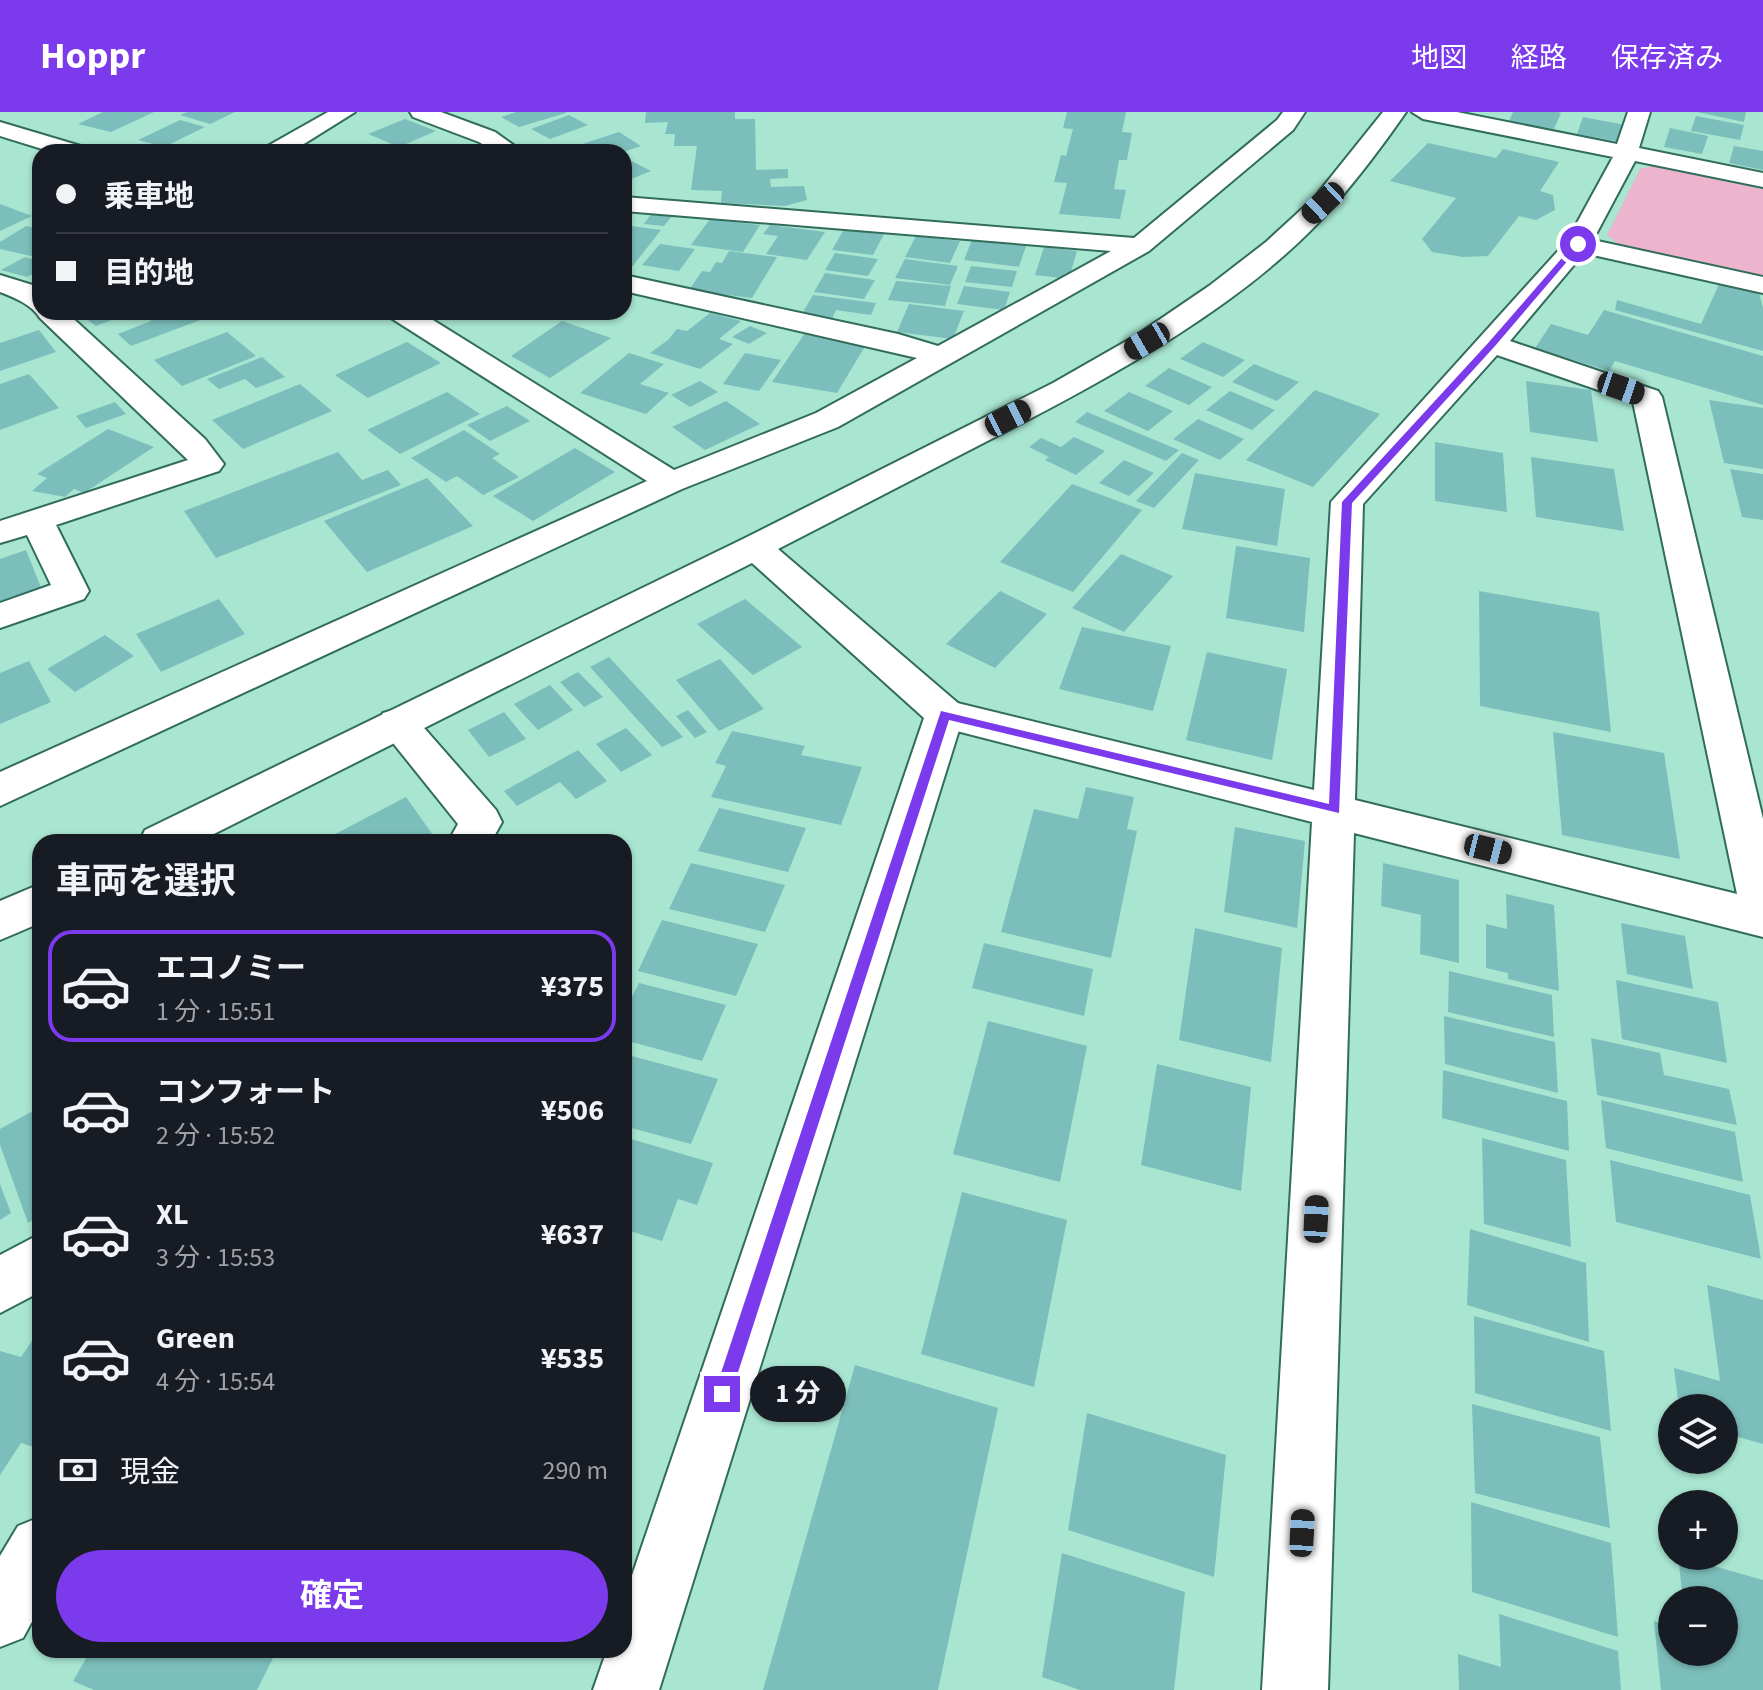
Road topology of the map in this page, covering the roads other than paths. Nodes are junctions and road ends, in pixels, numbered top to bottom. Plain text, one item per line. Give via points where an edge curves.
1 (344, 112) edge
2 (421, 112) edge
3 (1294, 112) edge
4 (1395, 112) edge
5 (1423, 112) edge
6 (1639, 112) edge
7 (0, 129) edge
8 (50, 144) edge
9 (288, 144) edge
10 (498, 144) edge
11 (1625, 153) junction
12 (1763, 180) edge
13 (632, 205) edge
14 (1578, 244) junction
15 (1140, 246) junction
16 (0, 283) edge
17 (632, 285) edge
18 (1763, 285) edge
19 (32, 296) edge
20 (32, 300) edge
21 (0, 303) edge
22 (62, 320) edge
23 (418, 320) edge
24 (1492, 344) junction
25 (942, 357) junction
26 (671, 482) junction
27 (37, 520) junction
28 (0, 532) edge
29 (755, 547) junction
30 (0, 616) edge
31 (945, 714) junction
32 (397, 723) junction
33 (0, 790) edge
34 (1335, 810) junction
35 (176, 834) edge
36 (474, 834) edge
37 (32, 906) edge
38 (1763, 911) edge
39 (1763, 919) edge
40 (0, 922) edge
41 (32, 1266) edge
42 (0, 1286) edge
43 (32, 1561) edge
44 (0, 1615) edge
45 (626, 1690) edge
46 (1295, 1690) edge

1 - 9 street
2 - 10 street
3 - 15 street
4 - 29 street via 1323,203 1275,248 1147,341
5 - 11 street
6 - 11 street
7 - 8 street
11 - 12 street
11 - 14 street
13 - 15 street
14 - 18 street
14 - 24 street
15 - 25 street
16 - 19 street
17 - 25 street
20 - 21 street
22 - 27 street via 208,464
23 - 26 street
24 - 34 street via 1347,502
24 - 38 street via 1647,397
25 - 26 street via 827,420
26 - 33 street
27 - 28 street
27 - 30 street via 71,591
29 - 31 street
29 - 32 street
31 - 34 street
31 - 45 street
32 - 35 street
32 - 36 street via 481,822
34 - 39 street
34 - 46 street
37 - 40 street
41 - 42 street
43 - 44 street

